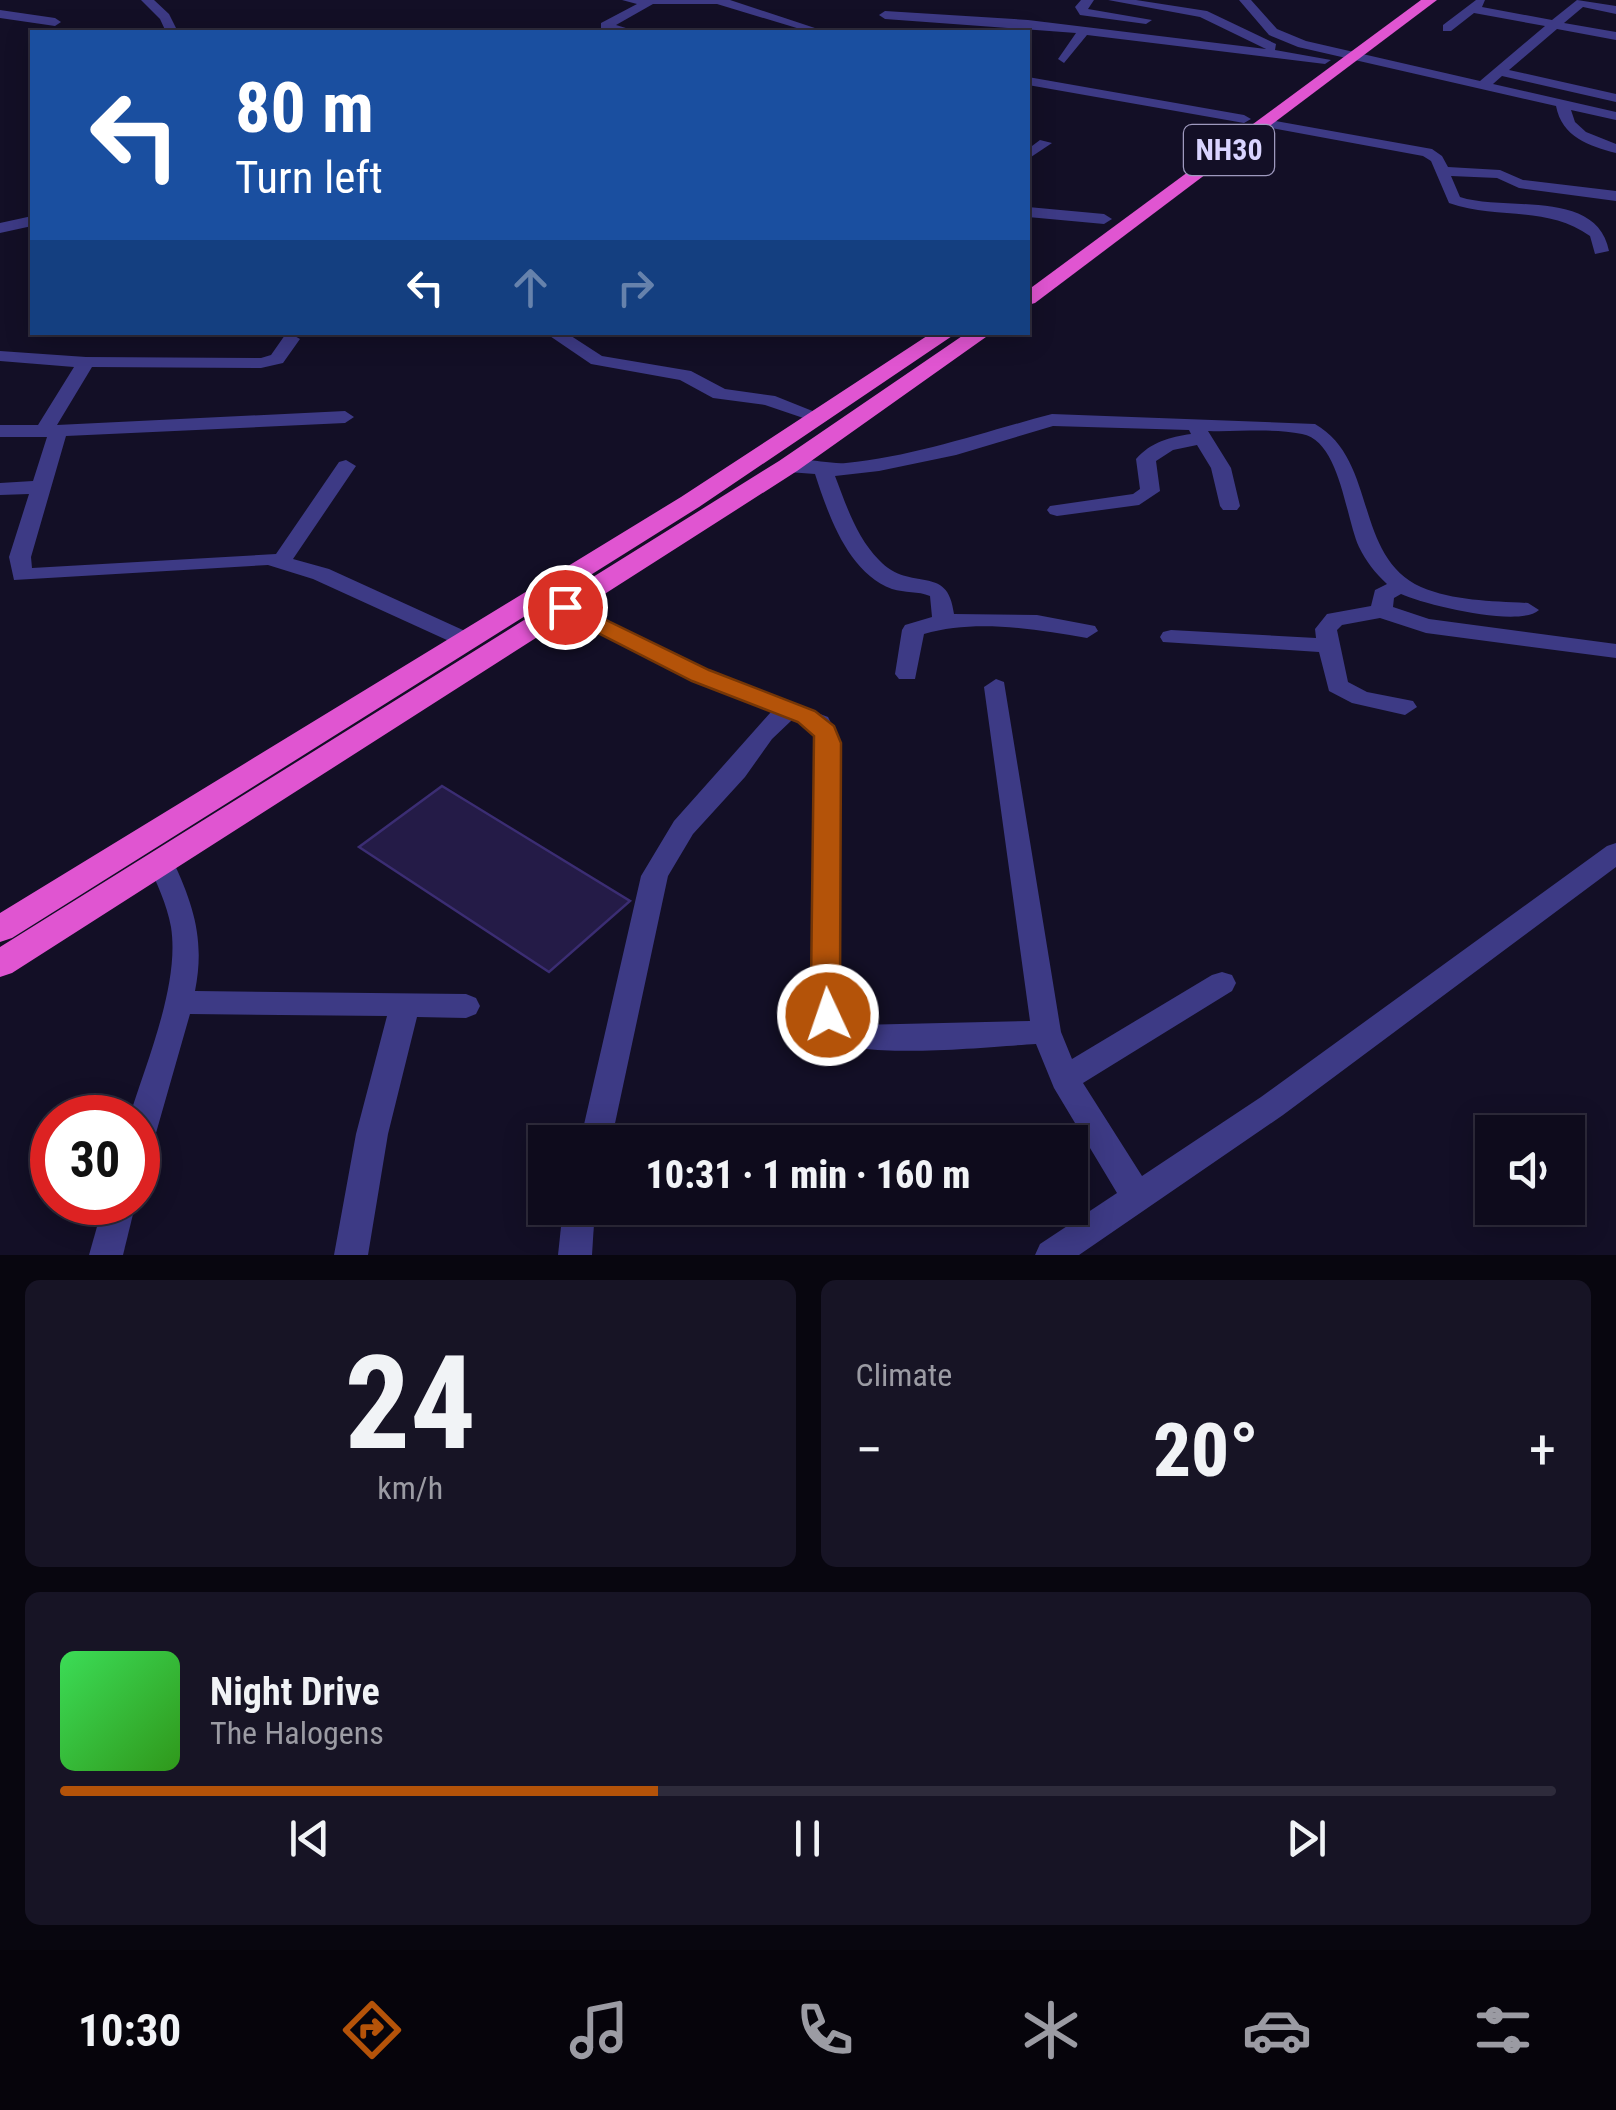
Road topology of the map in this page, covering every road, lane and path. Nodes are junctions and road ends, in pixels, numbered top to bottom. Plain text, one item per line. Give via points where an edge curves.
1 (147, 0) edge
2 (628, 0) edge
3 (651, 0) edge
4 (889, 0) edge
5 (1088, 0) edge
6 (1114, 0) edge
7 (1245, 0) edge
8 (1407, 0) edge
9 (1430, 0) edge
10 (1582, 2) edge
11 (1478, 4) edge
12 (1616, 10) edge
13 (0, 14) edge
14 (885, 15) junction
15 (1146, 20) dead end
16 (55, 22) dead end
17 (1556, 24) junction
18 (999, 27) edge
19 (1447, 28) dead end
20 (171, 30) edge
21 (623, 30) edge
22 (815, 30) edge
23 (881, 30) edge
24 (1084, 31) junction
25 (1616, 36) edge
26 (1285, 53) junction
27 (1338, 56) junction
28 (1064, 60) dead end
29 (1503, 72) junction
30 (1030, 81) edge
31 (1480, 87) junction
32 (1616, 98) edge
33 (1563, 105) junction
34 (1616, 116) edge
35 (1244, 119) junction
36 (1265, 123) junction
37 (1045, 143) dead end
38 (1616, 149) edge
39 (1030, 154) edge
40 (1441, 171) junction
41 (1616, 196) edge
42 (1030, 211) edge
43 (1104, 219) junction
44 (30, 221) edge
45 (0, 228) edge
46 (1600, 251) dead end
47 (1030, 274) edge
48 (1030, 299) edge
49 (557, 335) edge
50 (944, 335) edge
51 (979, 335) edge
52 (290, 339) dead end
53 (0, 356) edge
54 (86, 362) junction
55 (345, 417) dead end
56 (821, 418) junction
57 (0, 431) edge
58 (51, 431) junction
59 (1199, 431) junction
60 (346, 466) dead end
61 (788, 466) junction
62 (823, 469) junction
63 (41, 487) junction
64 (0, 489) edge
65 (1230, 506) dead end
66 (1057, 510) dead end
67 (281, 562) junction
68 (1400, 585) junction
69 (565, 607) junction
70 (1528, 610) dead end
71 (1381, 612) junction
72 (944, 622) junction
73 (1087, 631) dead end
74 (1171, 637) dead end
75 (468, 641) junction
76 (1331, 646) junction
77 (1616, 651) edge
78 (907, 674) dead end
79 (996, 687) dead end
80 (1405, 707) dead end
81 (786, 712) junction
82 (1616, 853) edge
83 (160, 861) junction
84 (0, 930) edge
85 (0, 964) edge
86 (1222, 982) dead end
87 (176, 1002) junction
88 (404, 1005) junction
89 (466, 1006) dead end
90 (1046, 1032) junction
91 (1065, 1080) junction
92 (150, 1095) edge
93 (599, 1125) edge
94 (1138, 1196) junction
95 (114, 1225) edge
96 (577, 1225) edge
97 (106, 1255) edge
98 (352, 1255) edge
99 (574, 1255) edge
100 (1052, 1255) edge

1 - 20 street
2 - 3 street
3 - 21 street via 604,26
3 - 22 street via 718,0
4 - 14 street
5 - 15 street via 1080,10
6 - 26 street via 1203,14
7 - 27 street via 1273,32
8 - 27 highway, NH30
9 - 27 highway, NH30
10 - 12 street
10 - 17 street
11 - 17 street
11 - 19 street
13 - 16 street
14 - 18 street
14 - 23 street
17 - 25 street
17 - 29 street
18 - 24 street
24 - 26 street
24 - 28 street
26 - 27 street
27 - 31 street
27 - 35 highway, NH30
27 - 36 highway, NH30
29 - 31 street
29 - 32 street
30 - 35 street
31 - 33 street
33 - 34 street
33 - 38 street via 1576,132
35 - 43 highway, NH30
36 - 40 street via 1427,152
36 - 48 highway, NH30
37 - 39 street
40 - 41 street via 1500,174 1519,184
40 - 46 street via 1454,200 1571,216 1598,234
42 - 43 street
43 - 47 highway, NH30
44 - 45 street
49 - 56 street via 597,360 685,375 720,394 768,400
50 - 56 highway
51 - 61 highway
52 - 54 street via 271,362
53 - 54 street
54 - 58 street
55 - 58 street
56 - 75 highway
57 - 58 street
58 - 63 street
59 - 62 street via 1052,420 907,460
59 - 65 street via 1220,468
59 - 66 street via 1146,459 1147,496
59 - 68 street via 1288,426 1328,437 1364,543
60 - 67 street
61 - 62 street
61 - 69 highway
62 - 72 street via 841,519 862,550 896,583 938,590
63 - 64 street
63 - 67 street via 20,556 22,575 257,558
67 - 75 street
68 - 70 street via 1447,601
68 - 71 street via 1383,594
69 - 81 street
69 - 83 highway
71 - 76 street via 1329,621
71 - 77 street via 1426,626
72 - 73 street via 1026,622
72 - 78 street via 913,630
74 - 76 street
75 - 84 highway
76 - 80 street via 1337,686
79 - 90 street
81 - 90 street via 819,724 829,743 825,988 835,1027 867,1039
81 - 93 street via 756,737 739,768 660,860
82 - 94 street via 1272,1106
83 - 85 highway
83 - 87 street via 186,938
86 - 91 street
87 - 88 street
87 - 92 street
88 - 89 street
88 - 98 street via 372,1134
90 - 91 street
91 - 94 street
94 - 100 street
95 - 97 street
96 - 99 street

